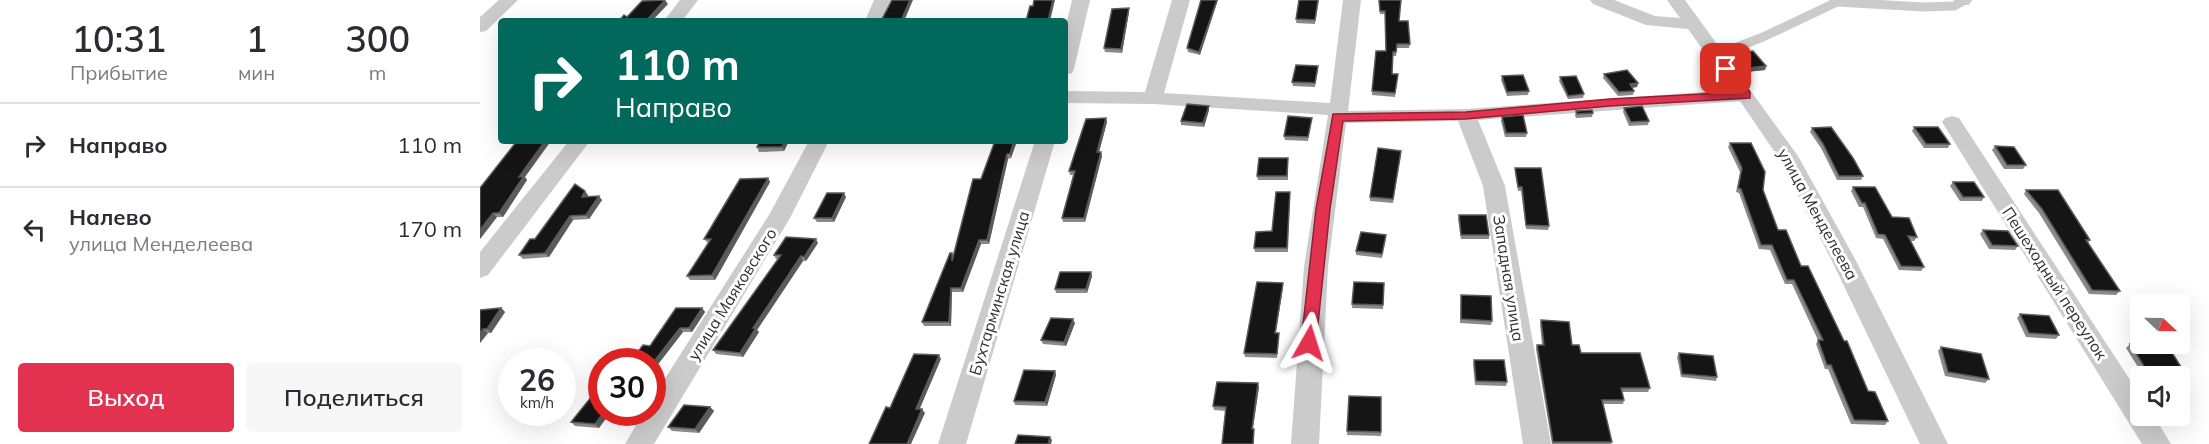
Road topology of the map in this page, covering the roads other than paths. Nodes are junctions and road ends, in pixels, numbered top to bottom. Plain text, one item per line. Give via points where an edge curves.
1 (509, 0) edge
2 (689, 0) edge
3 (883, 0) edge
4 (1081, 0) edge
5 (1181, 0) edge
6 (1352, 0) edge
7 (1599, 0) edge
8 (1676, 0) edge
9 (1837, 1) edge
10 (1963, 1) edge
11 (675, 18) edge
12 (875, 18) edge
13 (1692, 24) junction
14 (480, 27) edge
15 (1716, 55) junction
16 (1068, 56) edge
17 (1746, 95) junction
18 (1068, 97) edge
19 (1153, 98) junction
20 (1338, 113) junction
21 (1466, 115) junction
22 (1952, 122) dead end
23 (578, 144) edge
24 (817, 144) edge
25 (1044, 144) edge
26 (480, 269) edge
27 (639, 444) edge
28 (951, 444) edge
29 (1305, 444) edge
30 (1537, 444) edge
31 (1934, 444) edge
32 (2157, 444) edge

1 - 14 street
2 - 11 street
3 - 12 street
4 - 16 street
5 - 19 street
6 - 20 street
7 - 13 street via 1652,21
8 - 13 street, улица Менделеева
9 - 10 lane via 1923,7 1954,6
9 - 15 lane
13 - 15 street, улица Менделеева
15 - 17 street, улица Менделеева
17 - 21 street
17 - 31 street, улица Менделеева via 1788,156
18 - 19 street
19 - 20 street
20 - 21 street
20 - 29 street via 1309,343
21 - 30 street, Западная улица via 1494,186
22 - 32 street, Пешеходный переулок
23 - 26 street
24 - 27 street, улица Маяковского via 779,218
25 - 28 street, Бухтарминская улица

